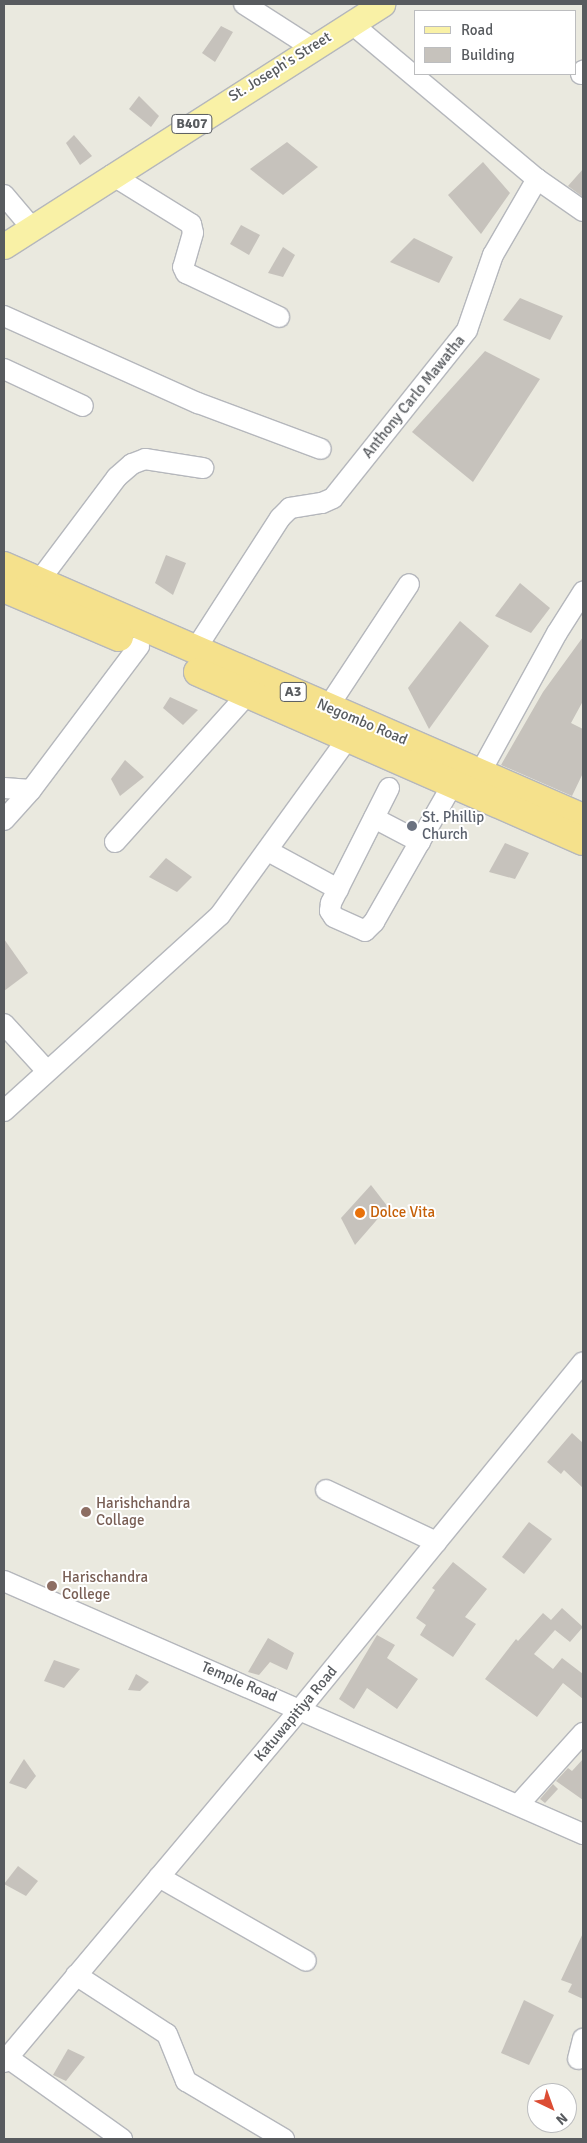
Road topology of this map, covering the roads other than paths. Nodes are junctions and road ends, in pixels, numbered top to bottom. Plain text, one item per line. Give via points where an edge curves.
1 (244, 4) edge
2 (375, 5) edge
3 (351, 24) junction
4 (311, 47) junction
5 (112, 175) junction
6 (537, 179) junction
7 (4, 195) edge
8 (583, 211) edge
9 (31, 227) junction
10 (4, 246) edge
11 (4, 316) edge
12 (279, 317) dead end
13 (4, 369) edge
14 (83, 406) dead end
15 (321, 449) dead end
16 (203, 468) dead end
17 (4, 566) edge
18 (39, 581) junction
19 (409, 584) dead end
20 (4, 588) edge
21 (583, 592) edge
22 (138, 646) junction
23 (196, 650) junction
24 (248, 694) junction
25 (328, 707) junction
26 (355, 730) junction
27 (480, 773) junction
28 (454, 782) junction
29 (4, 788) edge
30 (389, 788) dead end
31 (31, 790) junction
32 (374, 818) junction
33 (583, 818) edge
34 (4, 820) edge
35 (583, 841) edge
36 (115, 842) dead end
37 (420, 842) junction
38 (268, 851) junction
39 (338, 889) junction
40 (4, 1024) edge
41 (47, 1071) junction
42 (4, 1112) edge
43 (583, 1362) edge
44 (326, 1490) dead end
45 (436, 1542) junction
46 (4, 1581) edge
47 (301, 1708) junction
48 (583, 1733) edge
49 (519, 1804) junction
50 (583, 1834) edge
51 (159, 1877) junction
52 (306, 1961) dead end
53 (76, 1975) junction
54 (583, 2038) edge
55 (578, 2059) dead end
56 (6, 2060) edge
57 (122, 2139) edge
58 (284, 2139) edge

1 - 4 street
2 - 3 main road, St. Joseph's Street / B407
3 - 4 main road, St. Joseph's Street / B407
3 - 6 street
4 - 5 main road, St. Joseph's Street / B407
5 - 9 main road, St. Joseph's Street / B407
5 - 12 street via 190,224 193,233 183,267 186,272
6 - 8 street
6 - 23 street, Anthony Carlo Mawatha via 493,255 467,330 333,498 290,508 280,518
7 - 9 street
9 - 10 main road, St. Joseph's Street / B407
11 - 15 street via 198,402
13 - 14 street
16 - 18 street via 145,459 132,464 118,477
17 - 18 highway, Negombo Road / A3
18 - 23 highway, Negombo Road / A3
19 - 25 street
20 - 22 highway, Negombo Road / A3
21 - 27 street
22 - 24 highway, Negombo Road / A3
22 - 31 street
23 - 25 highway, Negombo Road / A3
24 - 26 highway, Negombo Road / A3
24 - 36 street
25 - 26 highway, Negombo Road / A3
26 - 27 highway, Negombo Road / A3
26 - 28 highway, Negombo Road / A3
26 - 38 street
27 - 33 highway, Negombo Road / A3
28 - 35 highway, Negombo Road / A3
28 - 37 street
29 - 31 street
30 - 32 street
31 - 34 street
32 - 37 street
32 - 39 street
37 - 39 street via 370,929 365,930 334,917 330,912 331,903
38 - 39 street
38 - 41 street via 220,914
40 - 41 street
41 - 42 street
43 - 45 street, Katuwapitiya Road
44 - 45 street
45 - 47 street, Katuwapitiya Road
46 - 47 street, Temple Road
47 - 49 street, Temple Road
47 - 51 street, Katuwapitiya Road
48 - 49 street
49 - 50 street, Temple Road
51 - 52 street
51 - 53 street, Katuwapitiya Road
53 - 56 street, Katuwapitiya Road
53 - 58 street via 167,2034 186,2082
54 - 55 street
56 - 57 street

